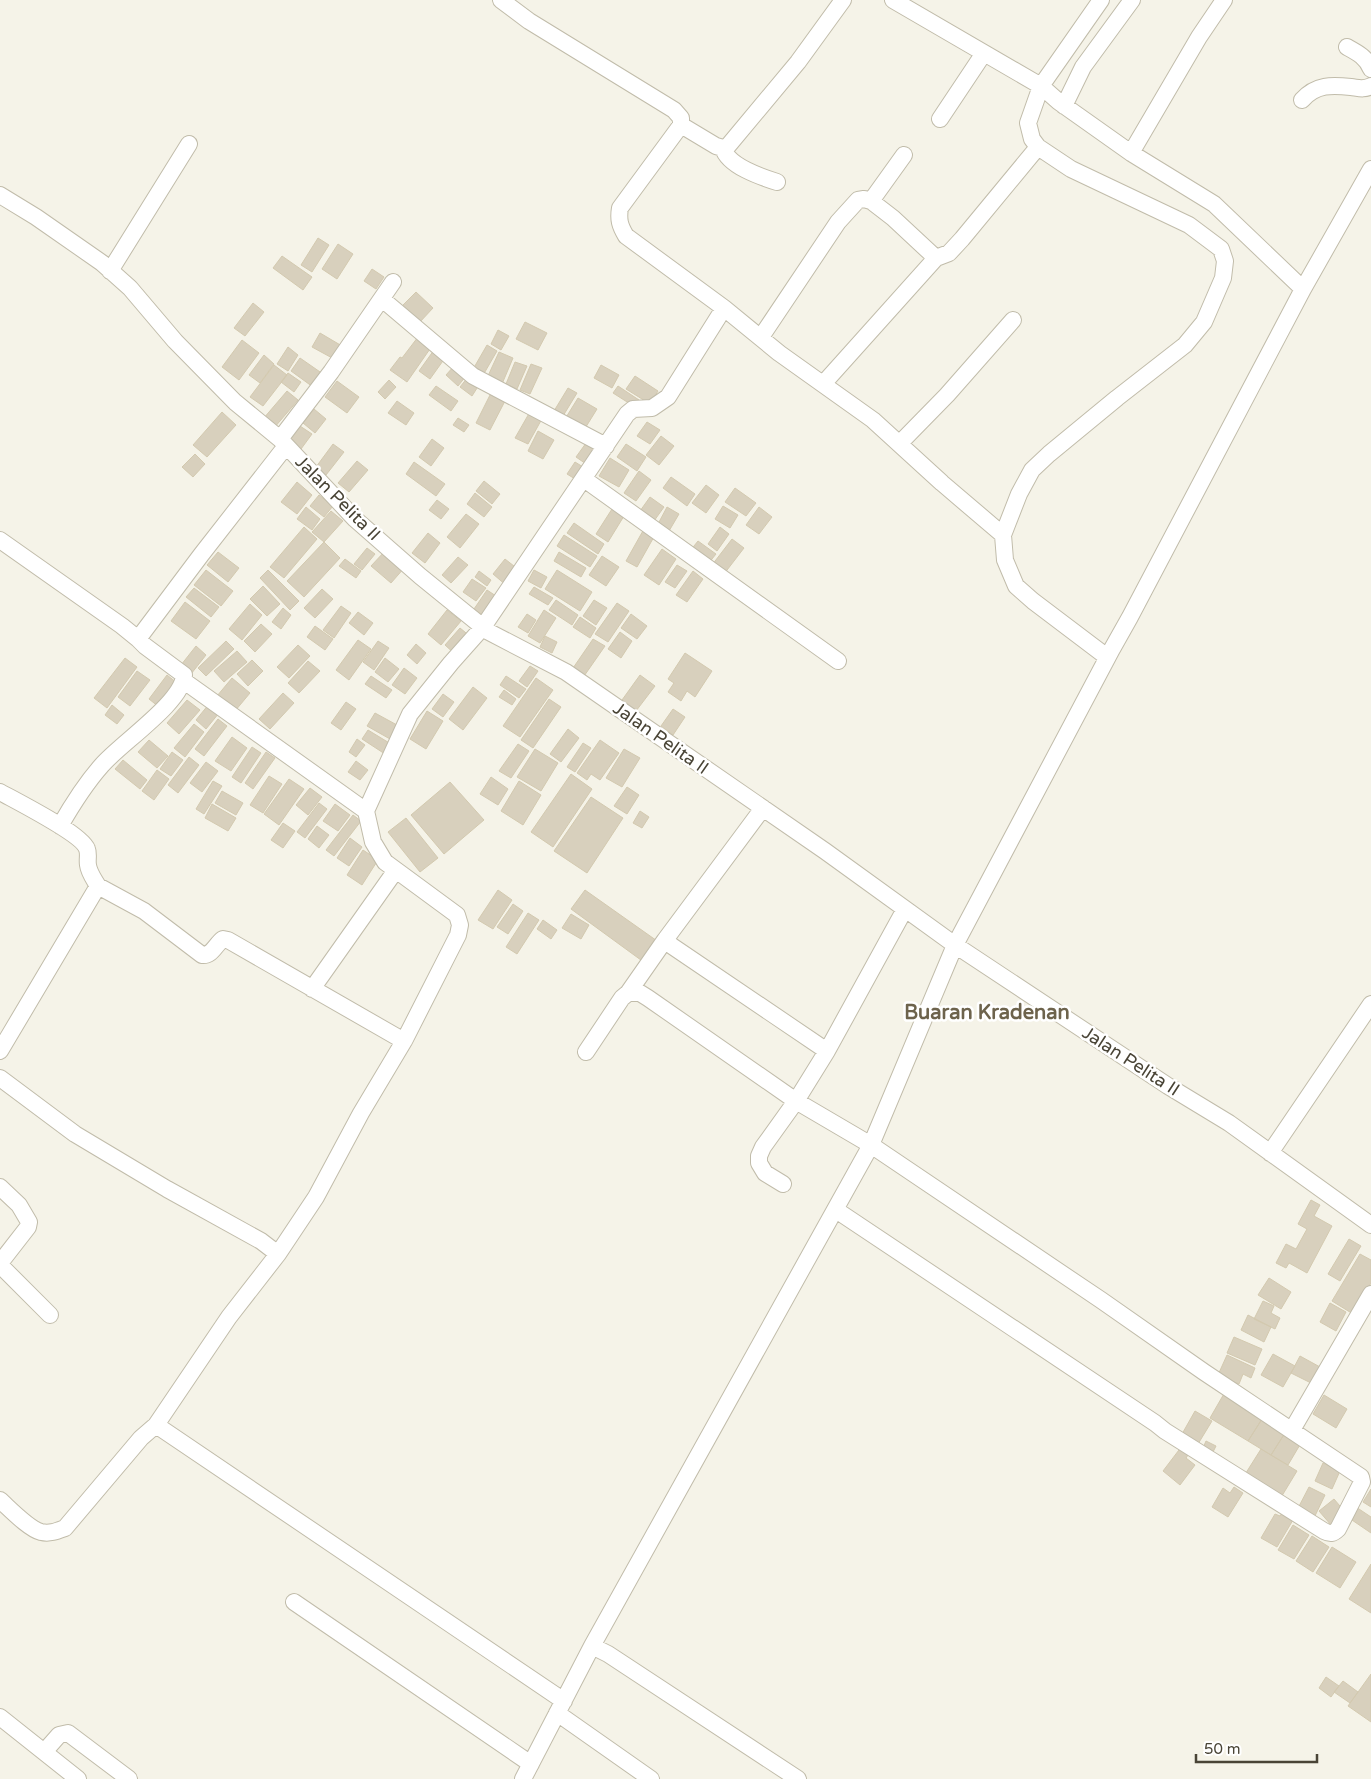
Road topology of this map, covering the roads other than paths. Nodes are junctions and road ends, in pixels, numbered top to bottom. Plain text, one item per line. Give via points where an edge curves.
1 (501, 0) edge
2 (842, 0) edge
3 (893, 0) edge
4 (1101, 0) edge
5 (1132, 0) edge
6 (1224, 0) edge
7 (1347, 47) dead end
8 (984, 53) junction
9 (1371, 69) edge
10 (1371, 86) edge
11 (1043, 88) junction
12 (1302, 100) dead end
13 (1062, 104) junction
14 (940, 119) dead end
15 (681, 125) junction
16 (189, 144) dead end
17 (1038, 147) junction
18 (723, 148) junction
19 (1131, 153) junction
20 (904, 155) dead end
21 (1371, 169) edge
22 (777, 182) dead end
23 (0, 195) edge
24 (871, 201) junction
25 (936, 258) junction
26 (110, 271) junction
27 (393, 282) dead end
28 (1303, 289) junction
29 (382, 299) junction
30 (724, 308) junction
31 (1013, 320) dead end
32 (761, 337) junction
33 (823, 384) junction
34 (283, 443) junction
35 (900, 443) junction
36 (606, 446) junction
37 (584, 479) junction
38 (1004, 536) junction
39 (0, 540) edge
40 (483, 627) junction
41 (138, 639) junction
42 (1110, 653) junction
43 (838, 661) dead end
44 (184, 680) junction
45 (0, 792) edge
46 (763, 808) junction
47 (366, 811) junction
48 (60, 826) junction
49 (396, 870) junction
50 (98, 886) junction
51 (906, 909) junction
52 (665, 940) junction
53 (955, 945) junction
54 (312, 989) junction
55 (628, 993) junction
56 (1371, 1004) edge
57 (404, 1041) junction
58 (0, 1051) edge
59 (828, 1051) junction
60 (586, 1052) dead end
61 (0, 1078) edge
62 (796, 1101) junction
63 (871, 1145) junction
64 (1270, 1153) junction
65 (783, 1184) dead end
66 (0, 1187) edge
67 (836, 1210) junction
68 (1371, 1225) edge
69 (278, 1254) junction
70 (0, 1264) edge
71 (1371, 1294) edge
72 (50, 1315) dead end
73 (159, 1427) junction
74 (1292, 1430) junction
75 (0, 1500) edge
76 (294, 1602) dead end
77 (592, 1646) junction
78 (560, 1707) junction
79 (0, 1717) edge
80 (44, 1752) junction
81 (531, 1764) junction
82 (78, 1779) edge
83 (129, 1779) edge
84 (524, 1779) edge
85 (651, 1779) edge
86 (798, 1779) edge

1 - 15 street via 674,110 681,118
2 - 18 street via 798,62
3 - 8 street
4 - 11 street
5 - 13 street via 1083,67
6 - 19 street
7 - 9 street via 1364,56
8 - 11 street
8 - 14 street
10 - 12 street via 1361,89 1325,86
11 - 13 street
11 - 17 street via 1028,124
13 - 19 street
15 - 18 street
15 - 30 street via 620,208 620,226 626,236
16 - 26 street
17 - 25 street via 962,239 949,253
17 - 38 street via 1071,168 1189,225 1221,250 1223,278 1204,322 1185,345 1032,470 1019,494
18 - 22 street via 724,154 737,164
19 - 28 street via 1214,204
20 - 24 street
21 - 28 street
23 - 26 street, Jalan Pelita II
24 - 25 street
24 - 32 street via 858,200 838,222
25 - 33 street
26 - 34 street, Jalan Pelita II via 130,288 175,341 235,402
27 - 29 street
28 - 42 street
29 - 34 street
29 - 36 street via 473,376
30 - 32 street
30 - 36 street via 668,397 652,408 631,410
31 - 35 street
32 - 33 street
33 - 35 street
34 - 40 street, Jalan Pelita II via 355,519
34 - 41 street
35 - 38 street
36 - 37 street
37 - 40 street
37 - 43 street
38 - 42 street via 1005,560 1016,586
39 - 41 street
40 - 46 street, Jalan Pelita II via 566,672
40 - 47 street via 410,714
41 - 44 street via 181,672
42 - 53 street
44 - 47 street
44 - 48 street via 182,687 158,715 101,766
45 - 48 street
46 - 51 street, Jalan Pelita II
46 - 52 street
47 - 49 street via 373,842 385,862
48 - 50 street via 88,850 90,874
49 - 54 street
49 - 57 street via 457,915 460,925 458,935
50 - 54 street via 144,911 202,955 210,953 223,939 228,940
50 - 58 street
51 - 53 street, Jalan Pelita II
51 - 59 street
52 - 55 street
52 - 59 street
53 - 63 street
53 - 64 street, Jalan Pelita II
54 - 57 street
55 - 60 street
55 - 62 street via 640,993 648,998
56 - 64 street
57 - 69 street via 316,1198
59 - 62 street
61 - 69 street via 75,1134 167,1190 261,1241
62 - 63 street
62 - 65 street via 759,1156 765,1173
63 - 67 street
63 - 74 street
64 - 68 street, Jalan Pelita II
66 - 70 street via 19,1205 29,1222
67 - 74 street via 1165,1431 1324,1531 1334,1533 1362,1482 1361,1477
67 - 77 street
69 - 73 street via 229,1317
70 - 72 street
71 - 74 street
73 - 75 street via 141,1438 65,1528 41,1532
73 - 78 street
76 - 81 street
77 - 78 street
77 - 86 street
78 - 81 street
78 - 85 street
79 - 80 street
80 - 82 street
80 - 83 street via 59,1734 68,1733
81 - 84 street

